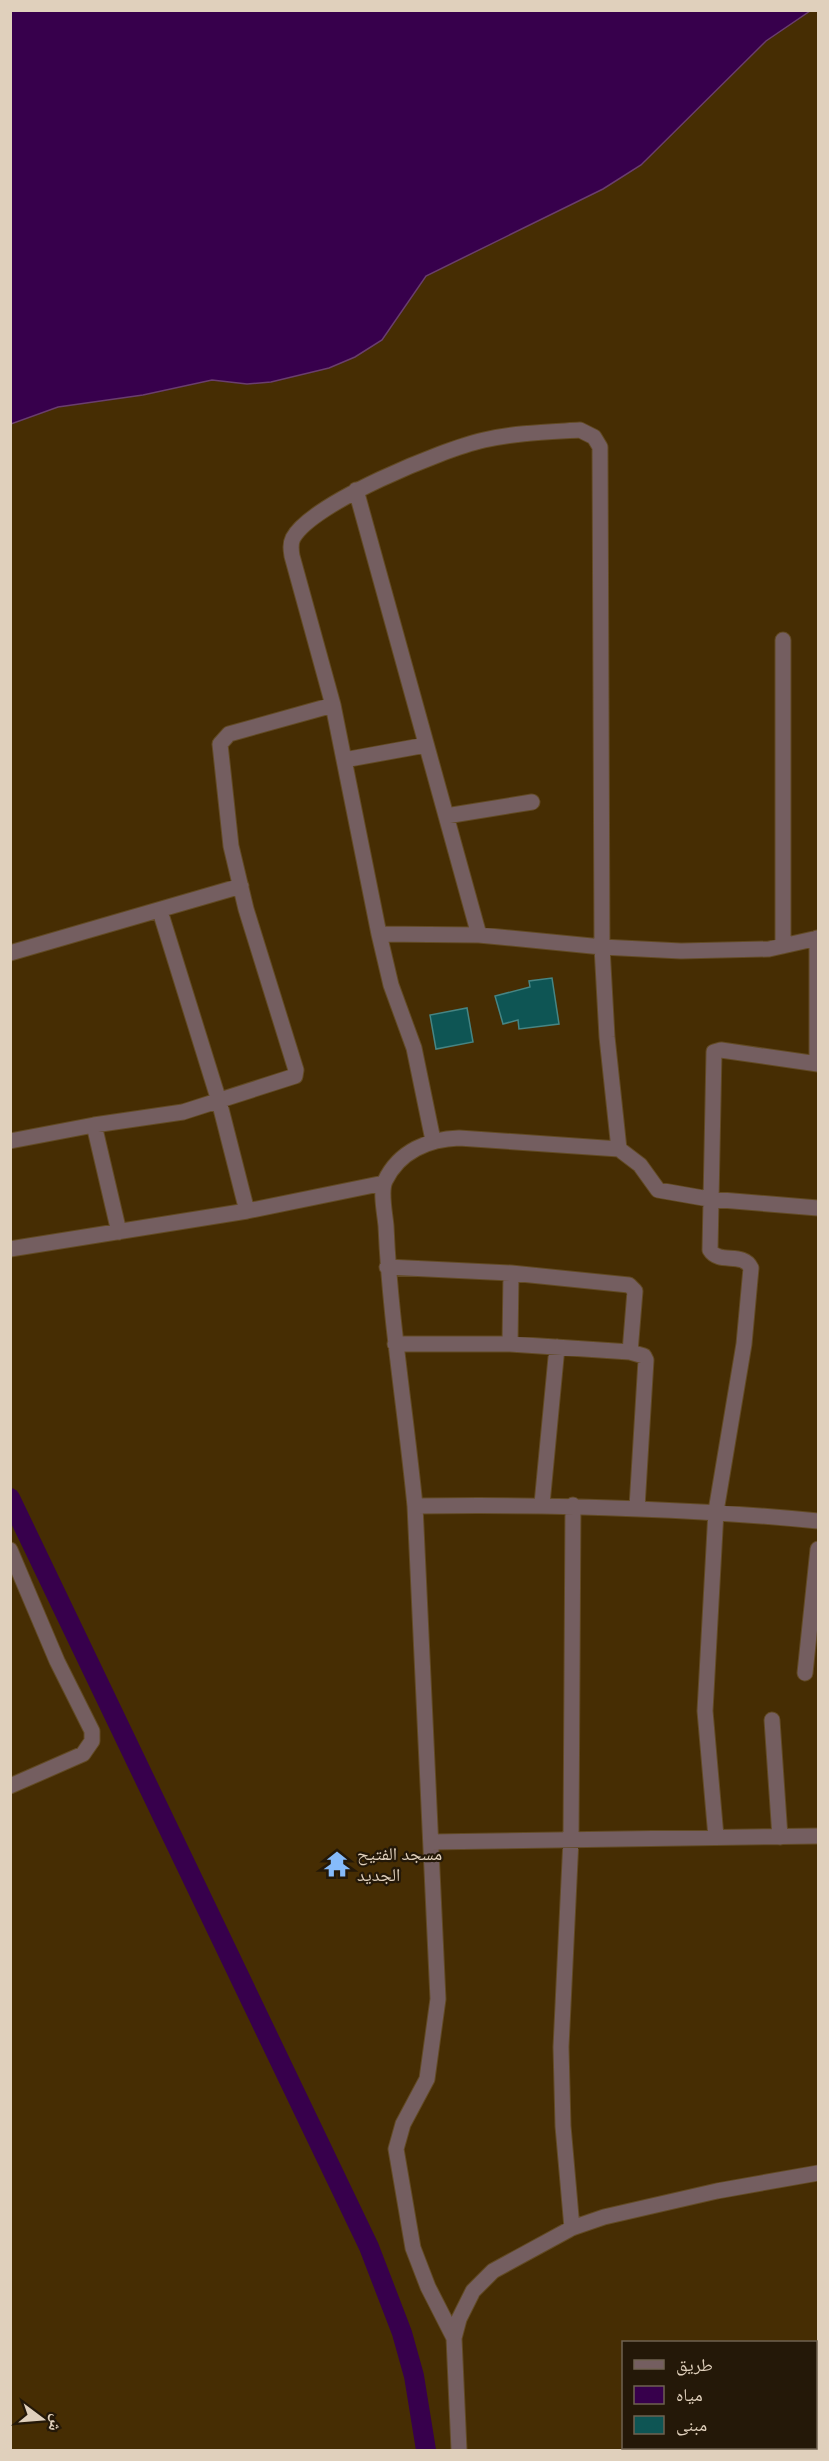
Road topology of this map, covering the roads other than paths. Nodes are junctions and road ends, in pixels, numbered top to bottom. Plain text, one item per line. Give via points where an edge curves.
1 (356, 490) junction
2 (783, 640) dead end
3 (333, 705) junction
4 (426, 745) junction
5 (344, 760) junction
6 (532, 802) dead end
7 (446, 816) junction
8 (241, 886) junction
9 (160, 911) junction
10 (379, 934) junction
11 (479, 935) junction
12 (818, 938) edge
13 (783, 946) junction
14 (602, 947) junction
15 (10, 953) edge
16 (818, 1064) edge
17 (219, 1101) junction
18 (94, 1125) junction
19 (433, 1140) junction
20 (10, 1142) edge
21 (619, 1149) junction
22 (384, 1183) junction
23 (709, 1199) junction
24 (819, 1208) edge
25 (247, 1211) junction
26 (119, 1232) junction
27 (10, 1249) edge
28 (387, 1267) junction
29 (511, 1273) junction
30 (395, 1344) junction
31 (510, 1344) junction
32 (557, 1347) junction
33 (630, 1352) junction
34 (542, 1504) junction
35 (573, 1505) junction
36 (415, 1506) junction
37 (637, 1507) junction
38 (717, 1511) junction
39 (819, 1521) edge
40 (819, 1549) edge
41 (10, 1550) edge
42 (805, 1673) dead end
43 (772, 1720) dead end
44 (10, 1786) edge
45 (819, 1836) edge
46 (716, 1837) junction
47 (780, 1837) junction
48 (571, 1839) junction
49 (431, 1842) junction
50 (819, 2173) edge
51 (572, 2228) junction
52 (454, 2338) junction
53 (459, 2451) edge

1 - 3 street via 299,530 291,544
1 - 4 street
1 - 14 street via 483,440 580,430 598,441
2 - 13 street
3 - 5 street
3 - 8 street via 229,734 220,744 231,846
4 - 5 street
4 - 7 street
5 - 10 street
6 - 7 street
7 - 11 street
8 - 9 street
8 - 17 street via 296,1074
9 - 15 street
9 - 17 street
10 - 11 street
10 - 19 street via 391,986 414,1048
11 - 14 street
12 - 13 street
12 - 16 street
13 - 14 street via 747,951
14 - 21 street
16 - 23 street via 714,1052
17 - 18 street via 183,1112
17 - 25 street
18 - 20 street
18 - 26 street
19 - 21 street via 459,1138
19 - 22 street via 418,1146 402,1160
21 - 23 street via 640,1165 657,1190
22 - 25 street
22 - 28 street
23 - 24 street
23 - 38 street via 712,1254 743,1259 751,1268 744,1344
25 - 26 street
26 - 27 street
28 - 29 street
28 - 30 street
29 - 31 street
29 - 33 street via 633,1287
30 - 31 street
30 - 36 street
31 - 32 street
32 - 33 street
32 - 34 street
33 - 37 street via 641,1354 646,1360
34 - 35 street
34 - 36 street
35 - 37 street
35 - 48 street
36 - 49 street
37 - 38 street
38 - 39 street
38 - 46 street via 705,1711
40 - 42 street
41 - 44 street via 92,1731 92,1741 83,1754
43 - 47 street
45 - 47 street
46 - 47 street
46 - 48 street
48 - 49 street
48 - 51 street via 561,2057
49 - 52 street via 436,2025 427,2079 403,2124 396,2149 413,2248
50 - 51 street via 717,2191
51 - 52 street via 493,2271 482,2281 466,2305
52 - 53 street

